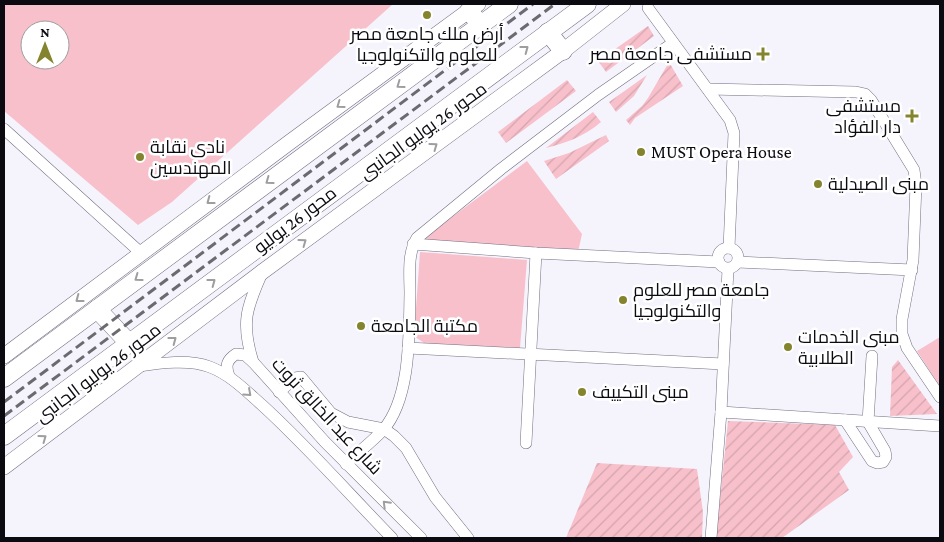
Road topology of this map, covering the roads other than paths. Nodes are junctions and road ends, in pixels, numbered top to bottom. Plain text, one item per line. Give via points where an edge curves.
1 (509, 4) edge
2 (587, 4) edge
3 (623, 4) edge
4 (474, 7) edge
5 (648, 8) dead end
6 (481, 25) junction
7 (548, 32) junction
8 (673, 43) junction
9 (563, 51) junction
10 (708, 89) junction
11 (4, 129) edge
12 (413, 244) junction
13 (728, 248) junction
14 (141, 253) junction
15 (536, 253) junction
16 (728, 264) junction
17 (912, 270) junction
18 (262, 272) junction
19 (97, 309) junction
20 (129, 343) junction
21 (408, 348) junction
22 (531, 353) junction
23 (4, 356) edge
24 (872, 356) dead end
25 (253, 362) junction
26 (723, 364) junction
27 (138, 366) junction
28 (229, 376) junction
29 (4, 378) edge
30 (280, 392) junction
31 (940, 398) edge
32 (721, 412) junction
33 (845, 420) junction
34 (868, 422) junction
35 (940, 426) edge
36 (384, 429) junction
37 (4, 436) edge
38 (526, 443) dead end
39 (346, 464) junction
40 (4, 467) edge
41 (392, 538) edge
42 (421, 538) edge
43 (468, 538) edge
44 (712, 538) edge

1 - 6 highway
2 - 7 highway, محور 26 يوليو
3 - 9 main road, محور 26 يوليو الجانبى
4 - 6 highway
4 -> 14 main road
5 - 8 street
6 -> 19 highway
7 - 9 highway
20 -> 7 highway, محور 26 يوليو
8 - 10 street
8 - 12 street via 501,168
18 -> 9 main road, محور 26 يوليو الجانبى
10 - 13 street via 730,120 734,134
10 - 17 street via 865,94 914,170
11 - 14 street
12 - 15 street
12 - 21 street
13 - 16 street via 721,251 718,258
13 - 16 street via 736,251 739,258
14 -> 23 main road
15 - 16 street
15 - 22 street
16 - 17 street
16 - 26 street
17 - 31 street via 902,334 907,348
18 - 25 street, شارع عبد الخالق ثروت via 248,304 246,319
27 -> 18 main road, محور 26 يوليو الجانبى
19 - 20 highway
19 - 29 highway
20 - 37 highway, محور 26 يوليو
21 - 22 street
21 - 36 street via 402,390
22 - 26 street
22 - 38 street
24 - 34 street
25 - 28 street via 245,355 236,354 228,359 226,368
25 - 30 street, شارع عبد الخالق ثروت
26 - 32 street
27 - 28 street, شارع عبد الخالق ثروت via 192,364 209,366
40 -> 27 main road, محور 26 يوليو الجانبى
28 -> 41 street, شارع عبد الخالق ثروت via 287,428
30 - 36 street via 294,378 301,377 331,413 354,424
30 - 39 street, شارع عبد الخالق ثروت
32 - 33 street
32 - 44 street
33 - 34 street
33 - 34 street via 877,464 883,462 885,451
34 - 35 street
36 - 39 street
36 - 43 street via 406,448 436,497
42 -> 39 street, شارع عبد الخالق ثروت

